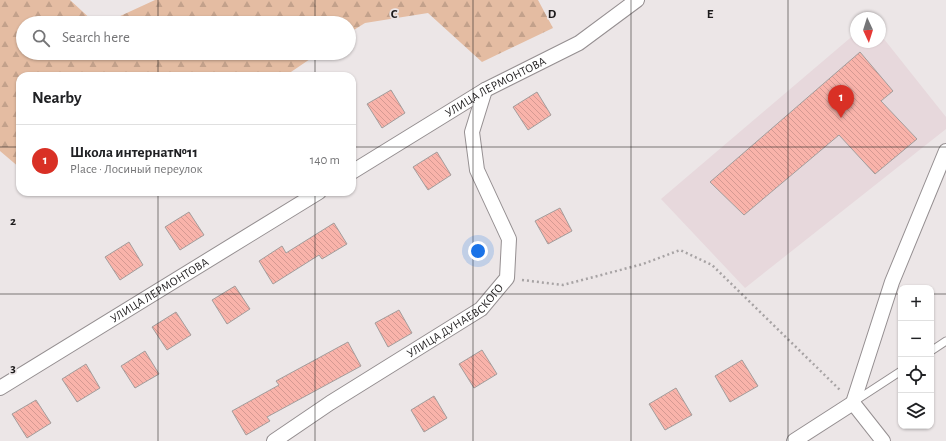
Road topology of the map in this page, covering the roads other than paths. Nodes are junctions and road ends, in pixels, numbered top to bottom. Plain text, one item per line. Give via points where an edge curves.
1 (637, 0) edge
2 (485, 90) junction
3 (946, 151) edge
4 (356, 170) edge
5 (312, 196) edge
6 (946, 341) edge
7 (934, 349) edge
8 (898, 373) edge
9 (0, 388) edge
10 (853, 403) junction
11 (274, 441) edge
12 (794, 441) edge
13 (883, 441) edge

1 - 2 street, УЛИЦА ЛЕРМОНТОВА via 579,44
2 - 4 street, УЛИЦА ЛЕРМОНТОВА
2 - 11 street, УЛИЦА ДУНАЕВСКОГО via 472,132 477,170 509,239 507,278 481,309
3 - 10 street via 892,282
5 - 9 street, УЛИЦА ЛЕРМОНТОВА
6 - 7 lane
8 - 10 lane
10 - 12 street
10 - 13 street

